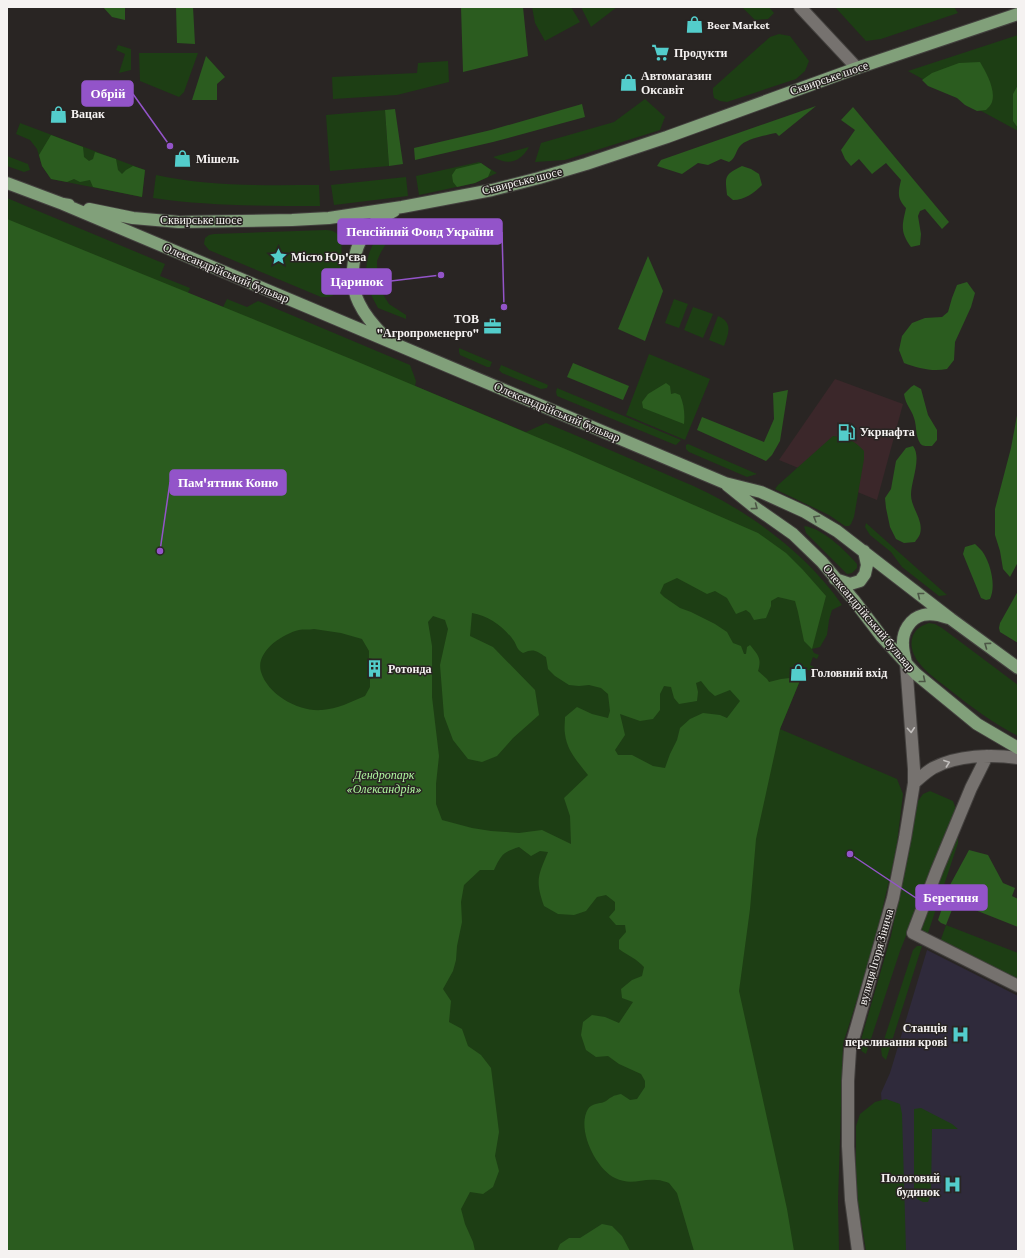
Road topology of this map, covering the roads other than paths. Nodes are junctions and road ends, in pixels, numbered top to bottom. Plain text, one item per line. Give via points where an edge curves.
1 (800, 7) edge
2 (1018, 14) edge
3 (857, 68) junction
4 (7, 183) edge
5 (63, 204) junction
6 (402, 207) junction
7 (389, 341) junction
8 (725, 483) junction
9 (864, 551) junction
10 (836, 578) junction
11 (951, 619) junction
12 (906, 664) junction
13 (1018, 668) edge
14 (1018, 748) edge
15 (987, 756) junction
16 (1018, 758) edge
17 (914, 783) junction
18 (1018, 986) edge
19 (858, 1251) edge

1 - 3 street
2 - 3 main road, Сквирське шосе
3 - 6 main road, Сквирське шосе via 667,137 539,178 492,190
4 - 5 main road, Сквирське шосе
5 - 6 main road, Сквирське шосе via 134,218 179,222 329,218
5 - 7 main road, Олександрійський бульвар
6 - 7 main road, Олександрійський бульвар via 369,228 355,254 353,285 358,302 375,327
7 - 8 main road, Олександрійський бульвар
9 -> 8 main road, Олександрійський бульвар via 806,512 761,492
8 -> 10 main road, Олександрійський бульвар via 793,534
9 - 10 main road via 867,565 860,581 850,584
11 -> 9 main road, Олександрійський бульвар
10 - 12 main road, Олександрійський бульвар
11 - 12 main road via 936,614 922,615 914,619 904,635
13 -> 11 main road, Олександрійський бульвар
12 -> 14 main road, Олександрійський бульвар via 977,724
12 -> 17 street, вулиця Ігоря Зінича
15 - 16 street
17 -> 15 street via 933,768 960,758
15 - 18 street via 945,850 913,933
17 - 19 street, вулиця Ігоря Зінича via 893,898 850,1050 848,1146 851,1200

